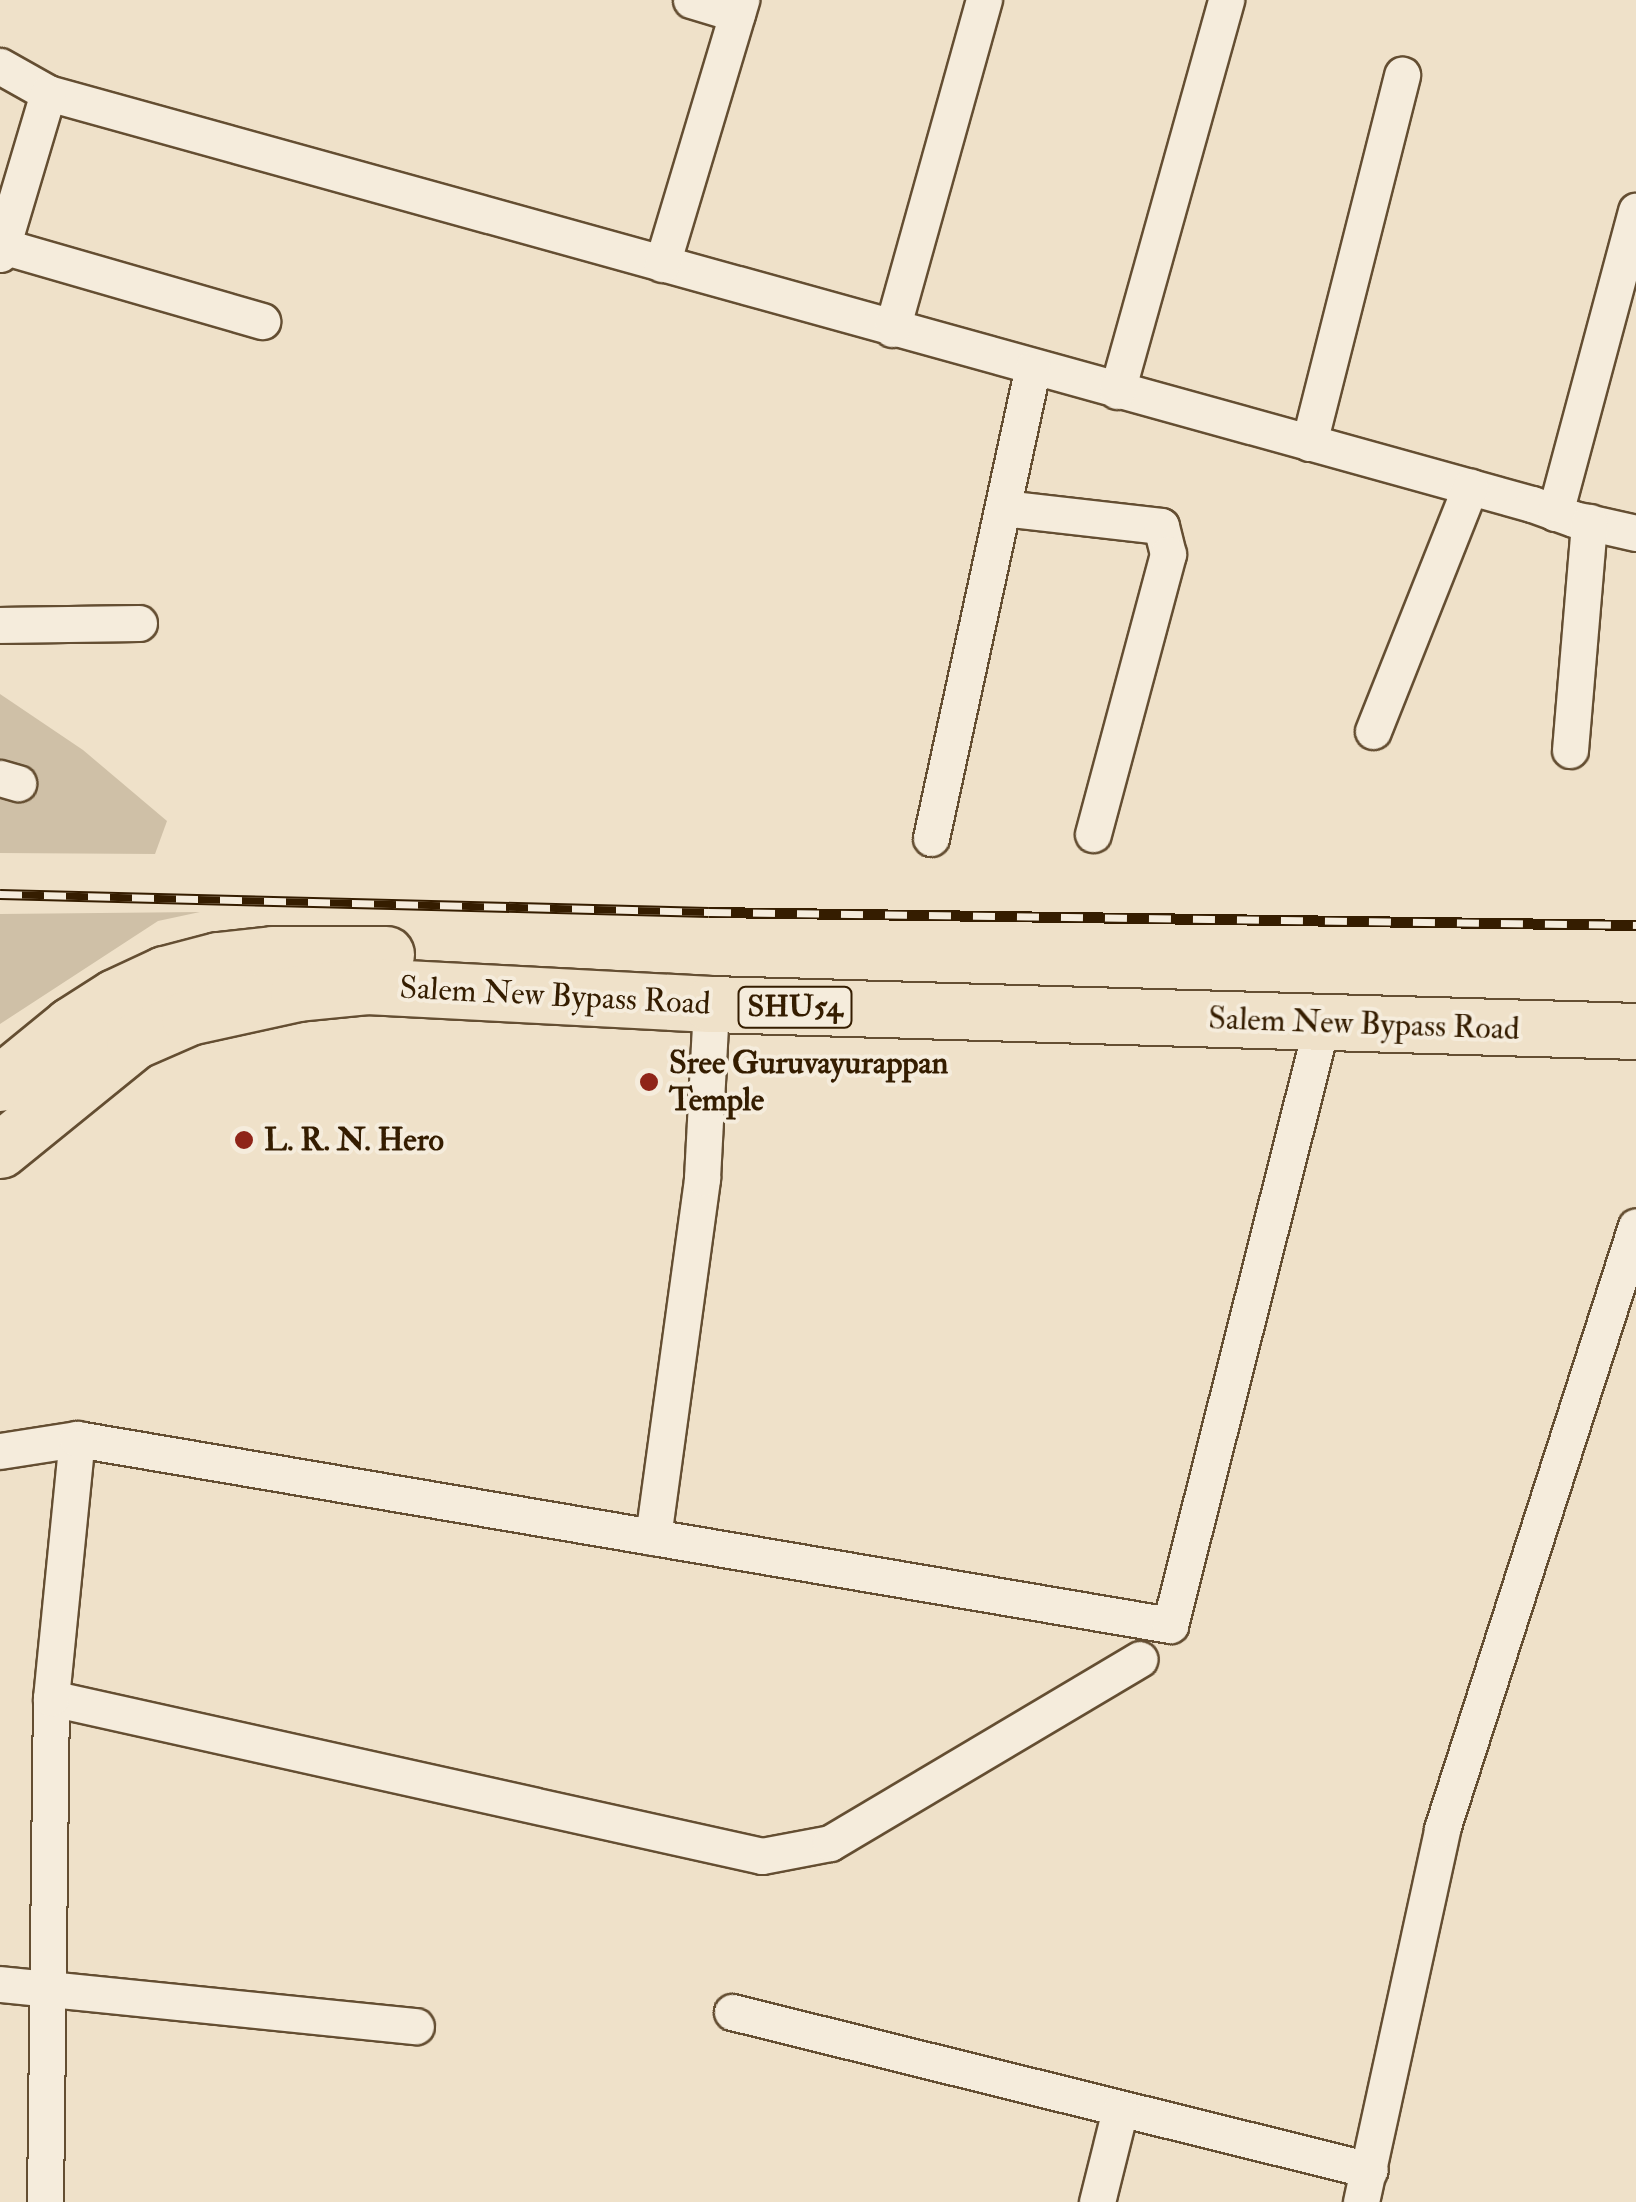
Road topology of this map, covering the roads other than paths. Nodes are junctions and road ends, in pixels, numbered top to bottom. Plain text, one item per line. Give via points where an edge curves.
1 (691, 0) edge
2 (984, 0) edge
3 (1226, 0) edge
4 (739, 7) edge
5 (0, 66) edge
6 (1402, 75) dead end
7 (48, 93) junction
8 (1636, 211) edge
9 (1, 250) edge
10 (662, 264) junction
11 (262, 321) dead end
12 (892, 329) junction
13 (1033, 368) junction
14 (1117, 391) junction
15 (1309, 443) junction
16 (1470, 487) junction
17 (1003, 508) junction
18 (1572, 518) junction
19 (1636, 532) edge
20 (139, 624) dead end
21 (0, 625) edge
22 (1374, 730) dead end
23 (1570, 750) dead end
24 (1092, 834) dead end
25 (932, 838) dead end
26 (1636, 1000) edge
27 (711, 1004) junction
28 (1322, 1024) junction
29 (1636, 1031) edge
30 (0, 1083) edge
31 (0, 1150) edge
32 (1636, 1226) edge
33 (78, 1439) junction
34 (0, 1451) edge
35 (653, 1537) junction
36 (1140, 1659) dead end
37 (51, 1698) junction
38 (0, 1984) edge
39 (48, 1992) junction
40 (732, 2012) dead end
41 (416, 2026) dead end
42 (1120, 2110) junction
43 (1366, 2186) edge
44 (45, 2202) edge
45 (1097, 2202) edge

1 - 4 street
2 - 12 street
3 - 14 street
4 - 10 street
5 - 7 street
6 - 15 street
7 - 9 street
7 - 10 street
8 - 18 street
9 - 11 street
10 - 12 street
12 - 13 street
13 - 14 street
13 - 17 street
14 - 15 street
15 - 16 street
16 - 18 street
16 - 22 street
17 - 24 street via 1161,526 1168,554
17 - 25 street
18 - 19 street
18 - 23 street
20 - 21 street
26 - 30 main road, Salem New Bypass Road / SHU54 via 274,954 164,974 115,997
27 - 28 main road, Salem New Bypass Road / SHU54
27 - 31 main road, Salem New Bypass Road / SHU54 via 367,986 239,1003 134,1042
27 - 35 street via 702,1178
28 - 29 main road, Salem New Bypass Road / SHU54
28 - 35 street via 1170,1625
32 - 43 street via 1442,1829
33 - 34 street
33 - 35 street
33 - 37 street
36 - 37 street via 830,1844 762,1856
37 - 39 street
38 - 39 street
39 - 41 street
39 - 44 street
40 - 42 street
42 - 43 street
42 - 45 street

